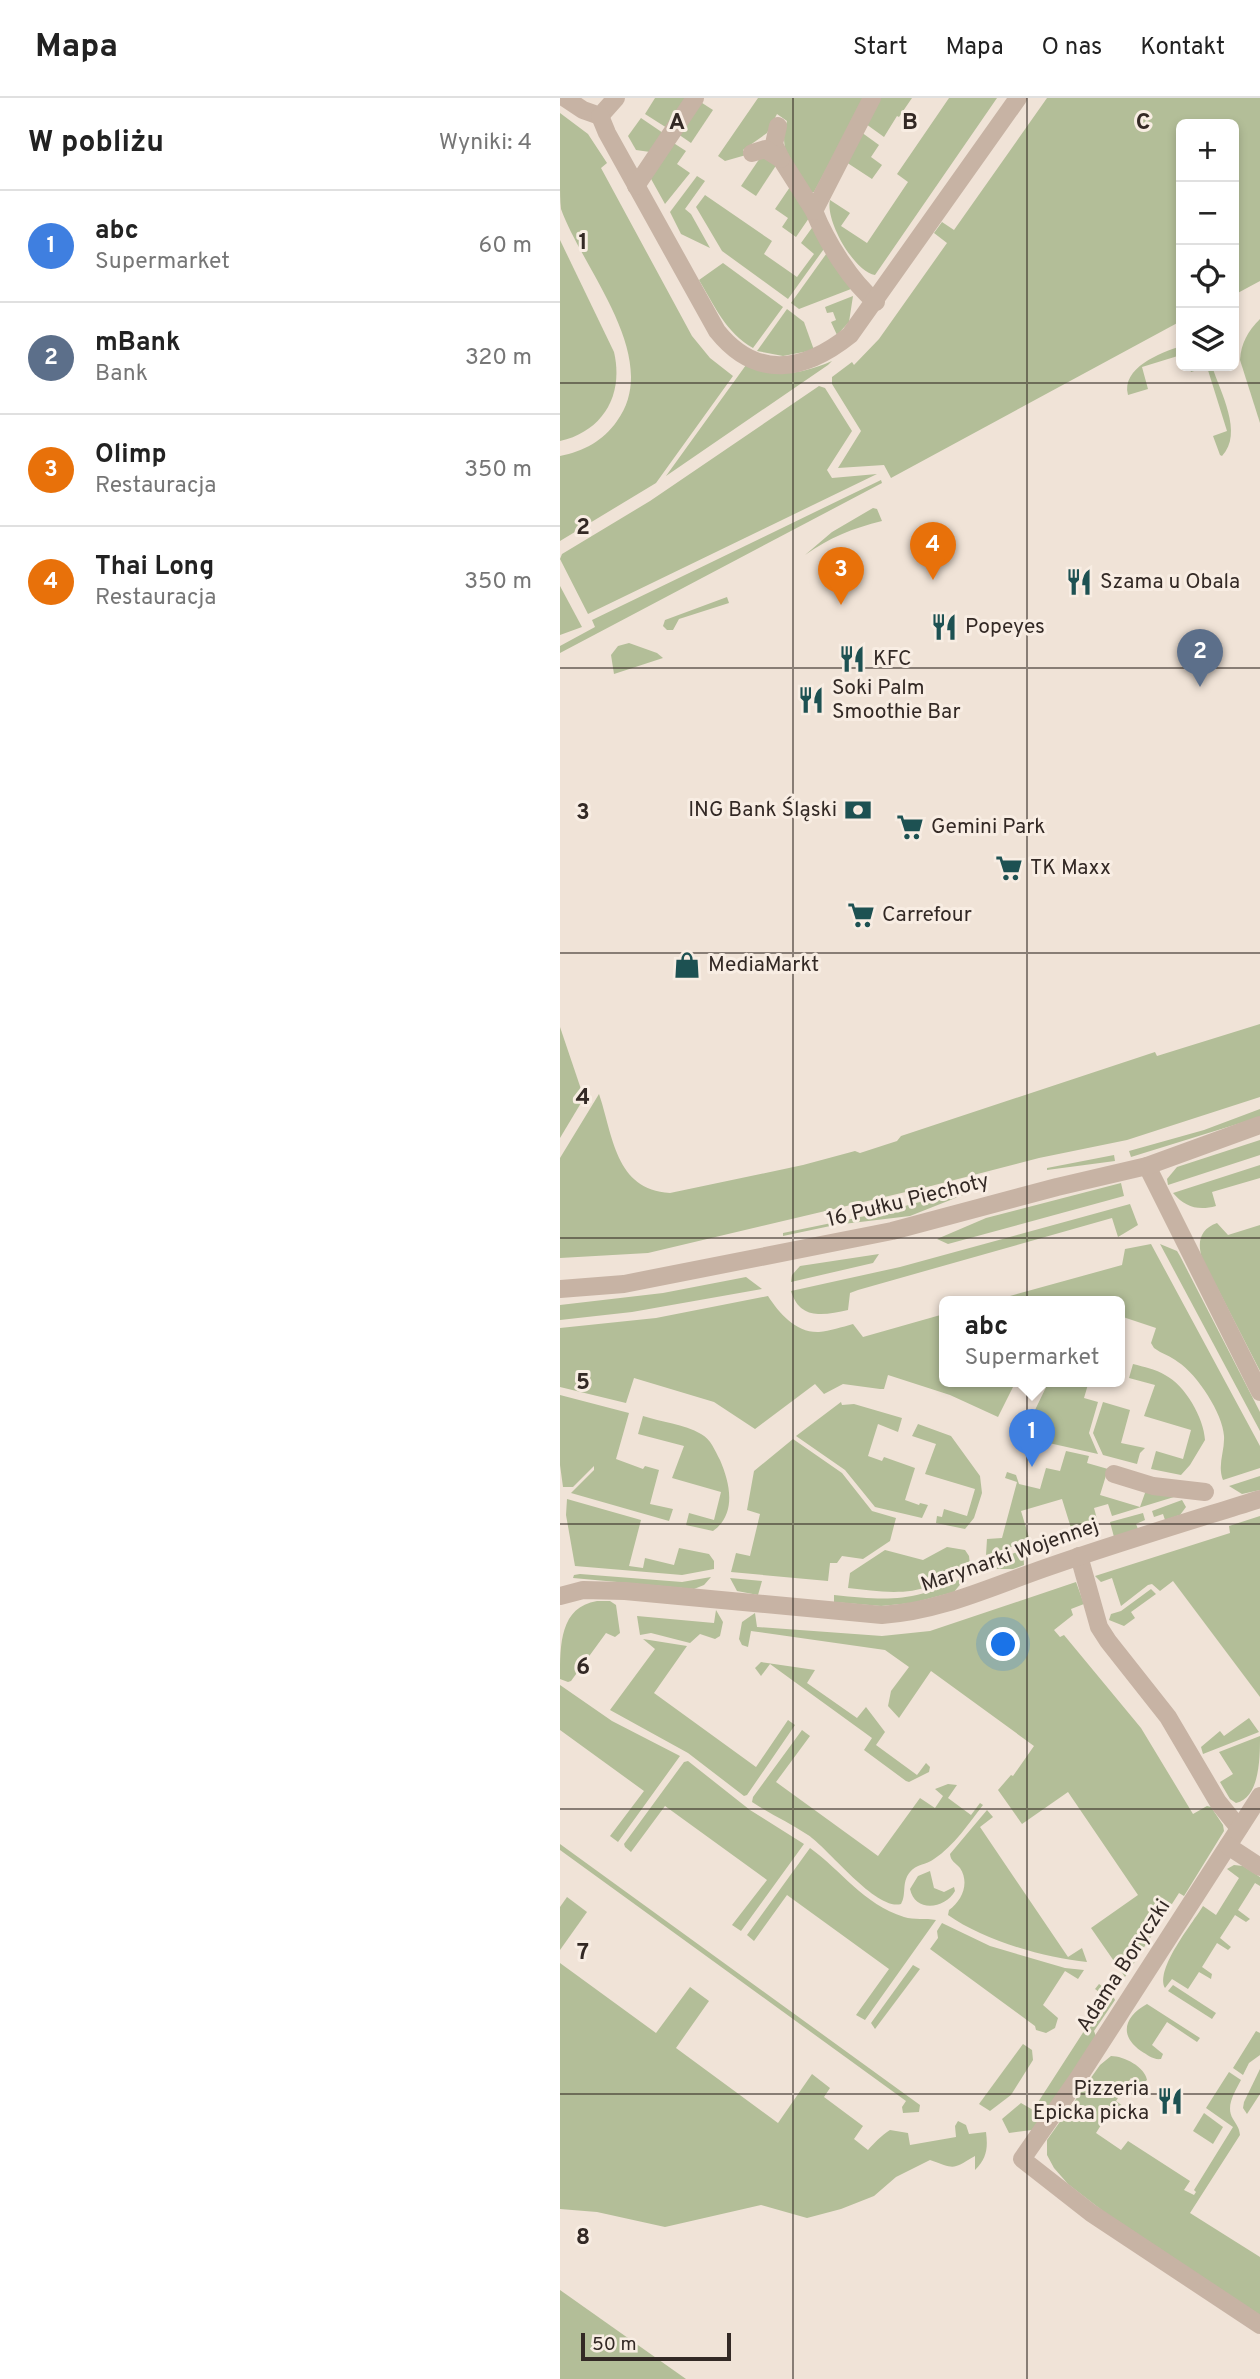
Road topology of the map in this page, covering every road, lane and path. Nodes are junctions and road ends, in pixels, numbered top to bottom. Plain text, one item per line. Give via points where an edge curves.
1 (617, 98) edge
2 (695, 98) edge
3 (873, 98) edge
4 (1018, 98) edge
5 (573, 100) edge
6 (600, 116) junction
7 (778, 126) dead end
8 (752, 153) dead end
9 (781, 159) junction
10 (636, 186) junction
11 (814, 211) junction
12 (876, 302) junction
13 (1260, 1125) edge
14 (1147, 1166) junction
15 (560, 1289) edge
16 (1260, 1391) edge
17 (1114, 1474) dead end
18 (1205, 1492) dead end
19 (1260, 1499) edge
20 (1079, 1556) junction
21 (560, 1596) edge
22 (1260, 1796) edge
23 (1239, 1828) junction
24 (1228, 1846) junction
25 (1260, 1867) edge
26 (1260, 2325) edge

1 - 6 street
2 - 10 street
3 - 11 street
4 - 12 street
5 - 6 street
6 - 10 street
7 - 9 street via 774,144
8 - 9 street via 765,149
9 - 11 street
10 - 12 street via 711,321 724,339 749,357 773,365 808,362 850,335
11 - 12 street via 856,283
13 - 14 street, 16 Pułku Piechoty
14 - 15 street, 16 Pułku Piechoty via 892,1231 624,1284
14 - 16 street
17 - 18 street via 1153,1486
19 - 20 street, Marynarki Wojennej
20 - 21 street, Marynarki Wojennej via 912,1613 882,1615 615,1591 583,1590
20 - 23 street via 1099,1627 1168,1717 1218,1802
22 - 23 street, Adama Boryczki
23 - 24 street, Adama Boryczki
24 - 25 street
24 - 26 street, Adama Boryczki via 1022,2159 1091,2213

